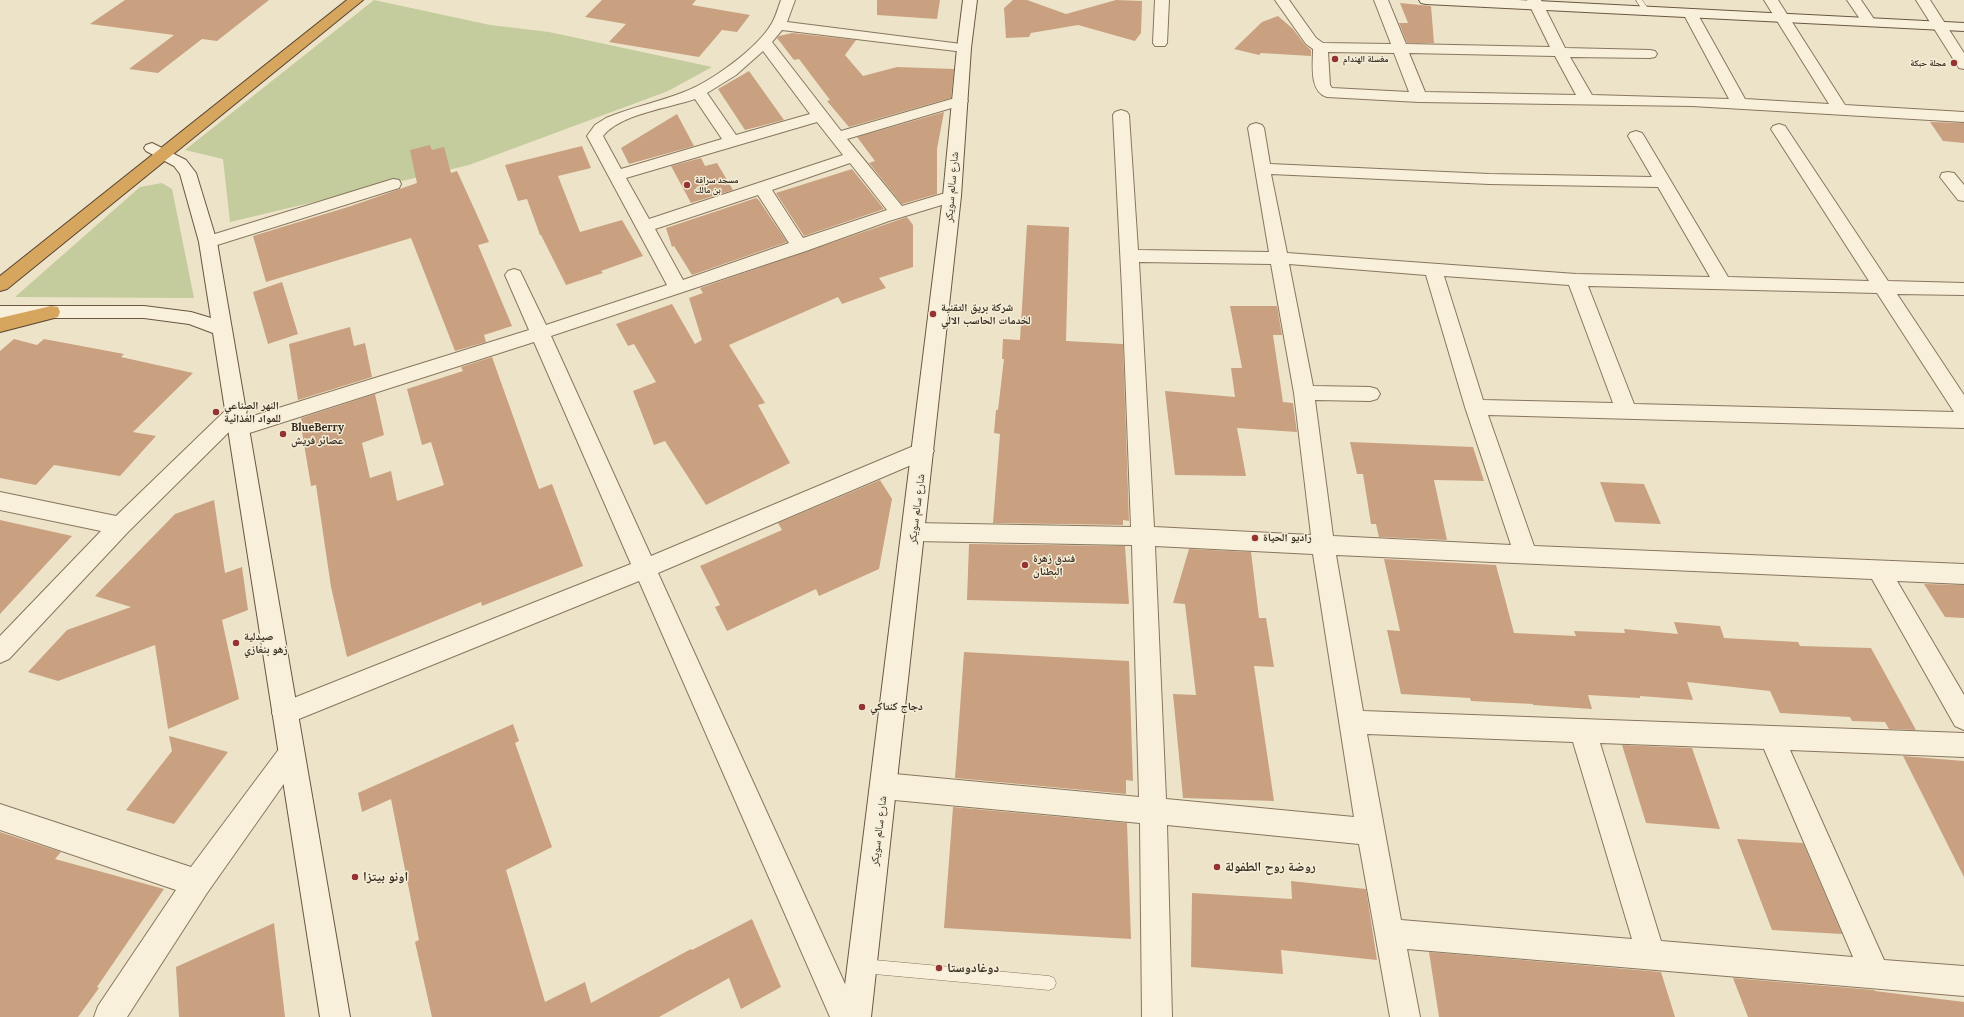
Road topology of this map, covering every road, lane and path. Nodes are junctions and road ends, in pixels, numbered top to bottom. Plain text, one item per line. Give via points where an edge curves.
1 (341, 0) edge
2 (356, 0) edge
3 (788, 0) edge
4 (970, 0) edge
5 (1162, 0) edge
6 (1282, 0) edge
7 (1381, 0) edge
8 (1426, 0) edge
9 (1771, 0) edge
10 (1854, 0) edge
11 (1923, 0) edge
12 (1535, 3) edge
13 (1642, 5) edge
14 (1690, 13) junction
15 (1783, 17) junction
16 (1868, 22) junction
17 (778, 25) junction
18 (1938, 25) junction
19 (1964, 27) edge
20 (764, 42) junction
21 (1160, 43) dead end
22 (1320, 47) junction
23 (964, 48) junction
24 (1400, 49) junction
25 (1560, 53) junction
26 (1650, 54) dead end
27 (1964, 65) edge
28 (698, 92) junction
29 (1420, 97) junction
30 (1586, 98) junction
31 (960, 101) junction
32 (1739, 103) junction
33 (1840, 109) junction
34 (1121, 115) dead end
35 (820, 116) junction
36 (1964, 117) edge
37 (1256, 128) dead end
38 (1779, 129) dead end
39 (1636, 136) dead end
40 (838, 137) junction
41 (732, 142) junction
42 (158, 151) junction
43 (853, 157) junction
44 (1262, 169) junction
45 (617, 175) junction
46 (1948, 177) dead end
47 (1663, 182) junction
48 (393, 184) dead end
49 (762, 188) junction
50 (952, 196) junction
51 (1964, 196) edge
52 (898, 212) junction
53 (644, 227) junction
54 (208, 242) junction
55 (800, 247) junction
56 (1130, 256) junction
57 (1280, 258) junction
58 (0, 269) edge
59 (1433, 269) junction
60 (514, 275) dead end
61 (1576, 280) junction
62 (1722, 282) junction
63 (0, 285) edge
64 (1882, 286) junction
65 (678, 288) junction
66 (1964, 289) edge
67 (0, 312) edge
68 (51, 312) junction
69 (0, 325) edge
70 (223, 329) junction
71 (539, 334) junction
72 (1304, 393) junction
73 (1370, 394) dead end
74 (1475, 407) junction
75 (1626, 410) junction
76 (1964, 411) edge
77 (238, 419) junction
78 (1964, 420) edge
79 (923, 451) junction
80 (0, 501) edge
81 (120, 526) junction
82 (914, 532) junction
83 (1144, 536) junction
84 (1323, 545) junction
85 (1526, 555) junction
86 (643, 568) junction
87 (1879, 570) junction
88 (1964, 574) edge
89 (0, 652) edge
90 (285, 713) junction
91 (1964, 718) edge
92 (1352, 722) junction
93 (1583, 731) junction
94 (1772, 738) junction
95 (1964, 745) edge
96 (292, 753) junction
97 (884, 786) junction
98 (1152, 811) junction
99 (0, 817) edge
100 (1370, 832) junction
101 (197, 883) junction
102 (1389, 933) junction
103 (1651, 955) junction
104 (862, 966) junction
105 (1875, 974) junction
106 (1964, 981) edge
107 (1049, 983) dead end
108 (109, 1017) edge
109 (335, 1017) edge
110 (845, 1017) edge
111 (856, 1017) edge
112 (1157, 1017) edge
113 (1405, 1017) edge

1 - 42 highway
2 - 42 highway
3 - 17 street
4 - 23 street, شارع سالم سويكر
5 - 21 street
6 - 22 street via 1311,41
7 - 24 street
8 - 12 street
9 - 15 street
10 - 16 street
11 - 18 street
12 - 13 street
12 - 25 street
13 - 14 street
14 - 15 street
14 - 32 street
15 - 16 street
15 - 33 street
16 - 18 street
17 - 20 street
17 - 23 street
18 - 19 street
18 - 27 street
20 - 28 street via 727,74
20 - 35 street
22 - 24 street
22 - 29 street via 1322,86 1327,92
23 - 31 street, شارع سالم سويكر
24 - 25 street
24 - 29 street
25 - 26 street
25 - 30 street
28 - 41 street
28 - 45 street via 612,121 597,130 595,136
29 - 30 street
30 - 32 street
31 - 40 street
31 - 50 street, شارع سالم سويكر
32 - 33 street
33 - 36 street
34 - 56 street
35 - 40 street
35 - 41 street
37 - 44 street
38 - 64 street
39 - 47 street
40 - 43 street
41 - 45 street
42 - 54 street via 180,163 188,173
42 - 58 highway
42 - 63 highway
43 - 49 street
43 - 52 street
44 - 47 street via 1490,179
44 - 57 street
45 - 53 street
46 - 51 street
47 - 62 street
48 - 54 street
49 - 53 street
49 - 55 street
50 - 52 street
50 - 79 street, شارع سالم سويكر
52 - 55 street
53 - 65 street
54 - 70 street
55 - 65 street
56 - 57 street
56 - 83 street
57 - 59 street
57 - 72 street
59 - 61 street
59 - 74 street
60 - 71 street
61 - 62 street
61 - 75 street
62 - 64 street
64 - 66 street
64 - 76 street
65 - 71 street
67 - 68 street
68 - 69 highway
68 - 70 street via 136,312 169,315 191,318
70 - 77 street
71 - 77 street
71 - 86 street
72 - 73 street
72 - 84 street
74 - 75 street
74 - 85 street
75 - 78 street
77 - 81 street
77 - 90 street
79 - 82 street, شارع سالم سويكر
79 - 86 street
80 - 81 street
81 - 89 street
82 - 83 street
82 - 97 street, شارع سالم سويكر
83 - 84 street
83 - 98 street
84 - 85 street
84 - 92 street
85 - 87 street
86 - 90 street
86 - 110 street
87 - 88 street
87 - 91 street
90 - 96 street
92 - 93 street
92 - 100 street
93 - 94 street
93 - 103 street
94 - 95 street
94 - 105 street
96 - 101 street
96 - 109 street
97 - 98 street
97 - 104 street, شارع سالم سويكر
98 - 100 street
98 - 112 street
99 - 101 street
100 - 102 street
101 - 108 street
102 - 103 street
102 - 113 street
103 - 105 street
104 - 107 lane
104 - 111 street, شارع سالم سويكر
105 - 106 street

